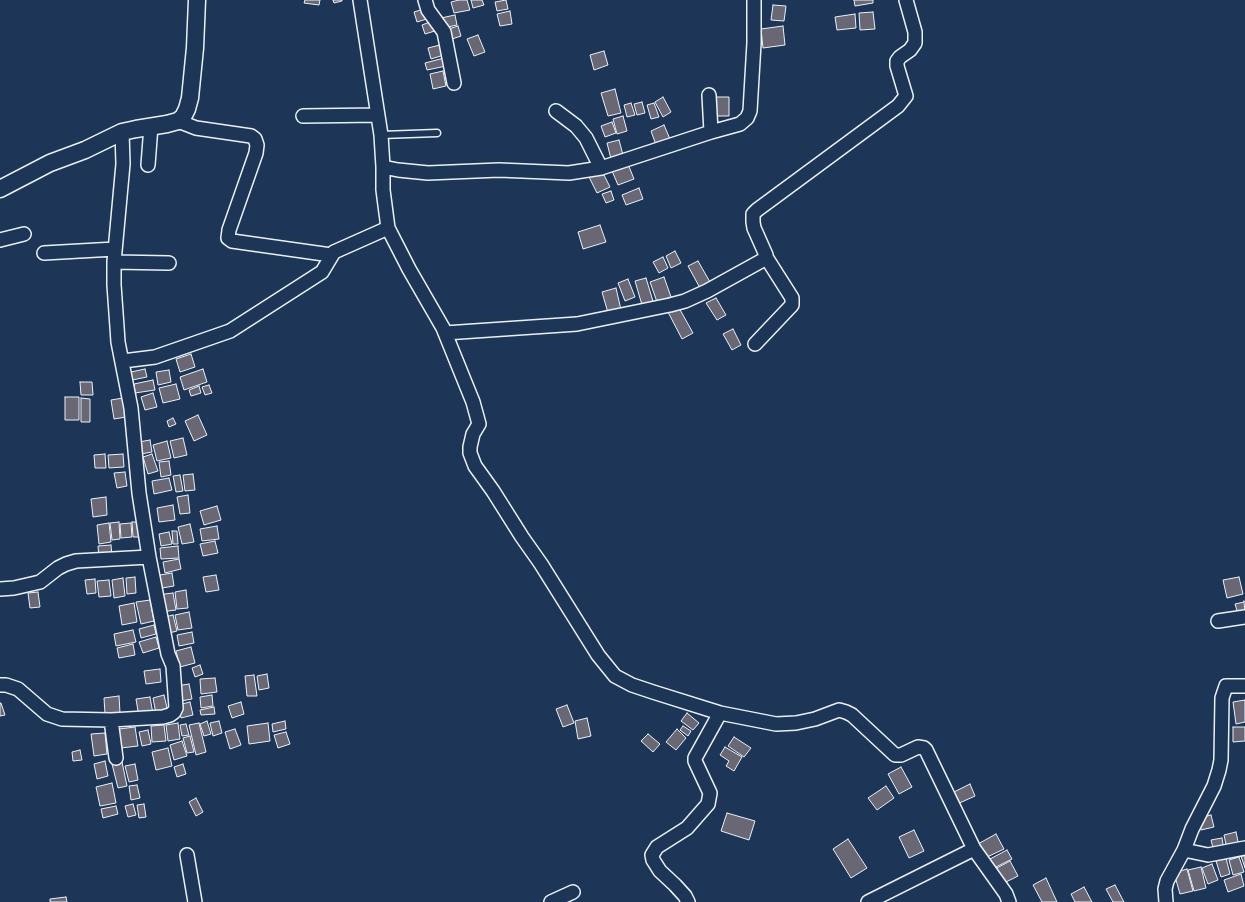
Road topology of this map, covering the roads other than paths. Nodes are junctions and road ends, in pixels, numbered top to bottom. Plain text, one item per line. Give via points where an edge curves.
1 (197, 0) edge
2 (360, 0) edge
3 (425, 0) edge
4 (754, 0) edge
5 (906, 0) edge
6 (454, 83) dead end
7 (709, 95) dead end
8 (556, 111) dead end
9 (378, 115) junction
10 (303, 116) dead end
11 (178, 120) junction
12 (151, 126) junction
13 (122, 132) junction
14 (711, 132) junction
15 (437, 133) dead end
16 (381, 135) junction
17 (148, 165) dead end
18 (383, 167) junction
19 (600, 168) junction
20 (0, 189) edge
21 (388, 228) junction
22 (24, 234) dead end
23 (0, 240) edge
24 (44, 253) dead end
25 (114, 256) junction
26 (331, 256) junction
27 (766, 258) junction
28 (169, 263) dead end
29 (445, 334) junction
30 (755, 344) dead end
31 (122, 361) junction
32 (149, 557) junction
33 (0, 590) edge
34 (1245, 618) edge
35 (1218, 621) dead end
36 (0, 685) edge
37 (1245, 686) edge
38 (720, 714) junction
39 (111, 720) junction
40 (116, 758) dead end
41 (1245, 848) edge
42 (974, 849) junction
43 (1184, 850) junction
44 (187, 855) dead end
45 (573, 892) dead end
46 (195, 902) edge
47 (551, 902) edge
48 (688, 902) edge
49 (868, 902) edge
50 (1009, 902) edge
51 (1166, 902) edge

1 - 11 street via 190,98 185,114
2 - 9 street
3 - 6 street via 428,10 444,32
4 - 14 street via 750,114 740,124
5 - 27 street via 915,32 915,43 900,57 896,66 906,96 898,106 753,214 754,228
7 - 14 street
8 - 19 street via 576,126 586,138
9 - 10 street
9 - 16 street
11 - 12 street
11 - 26 street via 196,128 251,136 255,139 256,153 228,238 232,241
12 - 13 street
12 - 17 street
13 - 20 street via 50,163
13 - 25 street via 122,164
14 - 19 street
15 - 16 lane
16 - 18 street
18 - 19 street via 428,173 499,170 569,173
18 - 21 street
21 - 26 street via 334,252
21 - 29 street
22 - 23 street
24 - 25 street
25 - 28 street
25 - 31 street via 116,319
26 - 31 street via 322,272 234,329 155,357
27 - 29 street via 707,291 670,305 577,324
27 - 30 street via 792,298 792,305
29 - 38 street via 479,422 470,447 475,466 609,670 632,685
31 - 32 street via 131,408 139,493
32 - 33 street via 76,561 58,568 40,582
32 - 39 street via 168,654 173,666 176,708 170,715 163,717
34 - 35 street
36 - 39 street via 18,689 54,718
37 - 43 street via 1226,686 1222,698 1219,770
38 - 42 street via 776,724 815,719 839,710 852,715 895,755 918,747 924,748
38 - 48 street via 695,758 710,794 708,804 687,828 658,847 652,855 660,871
39 - 40 street
41 - 43 street via 1208,855
42 - 49 street
42 - 50 street
43 - 51 street via 1167,881
44 - 46 street
45 - 47 street

